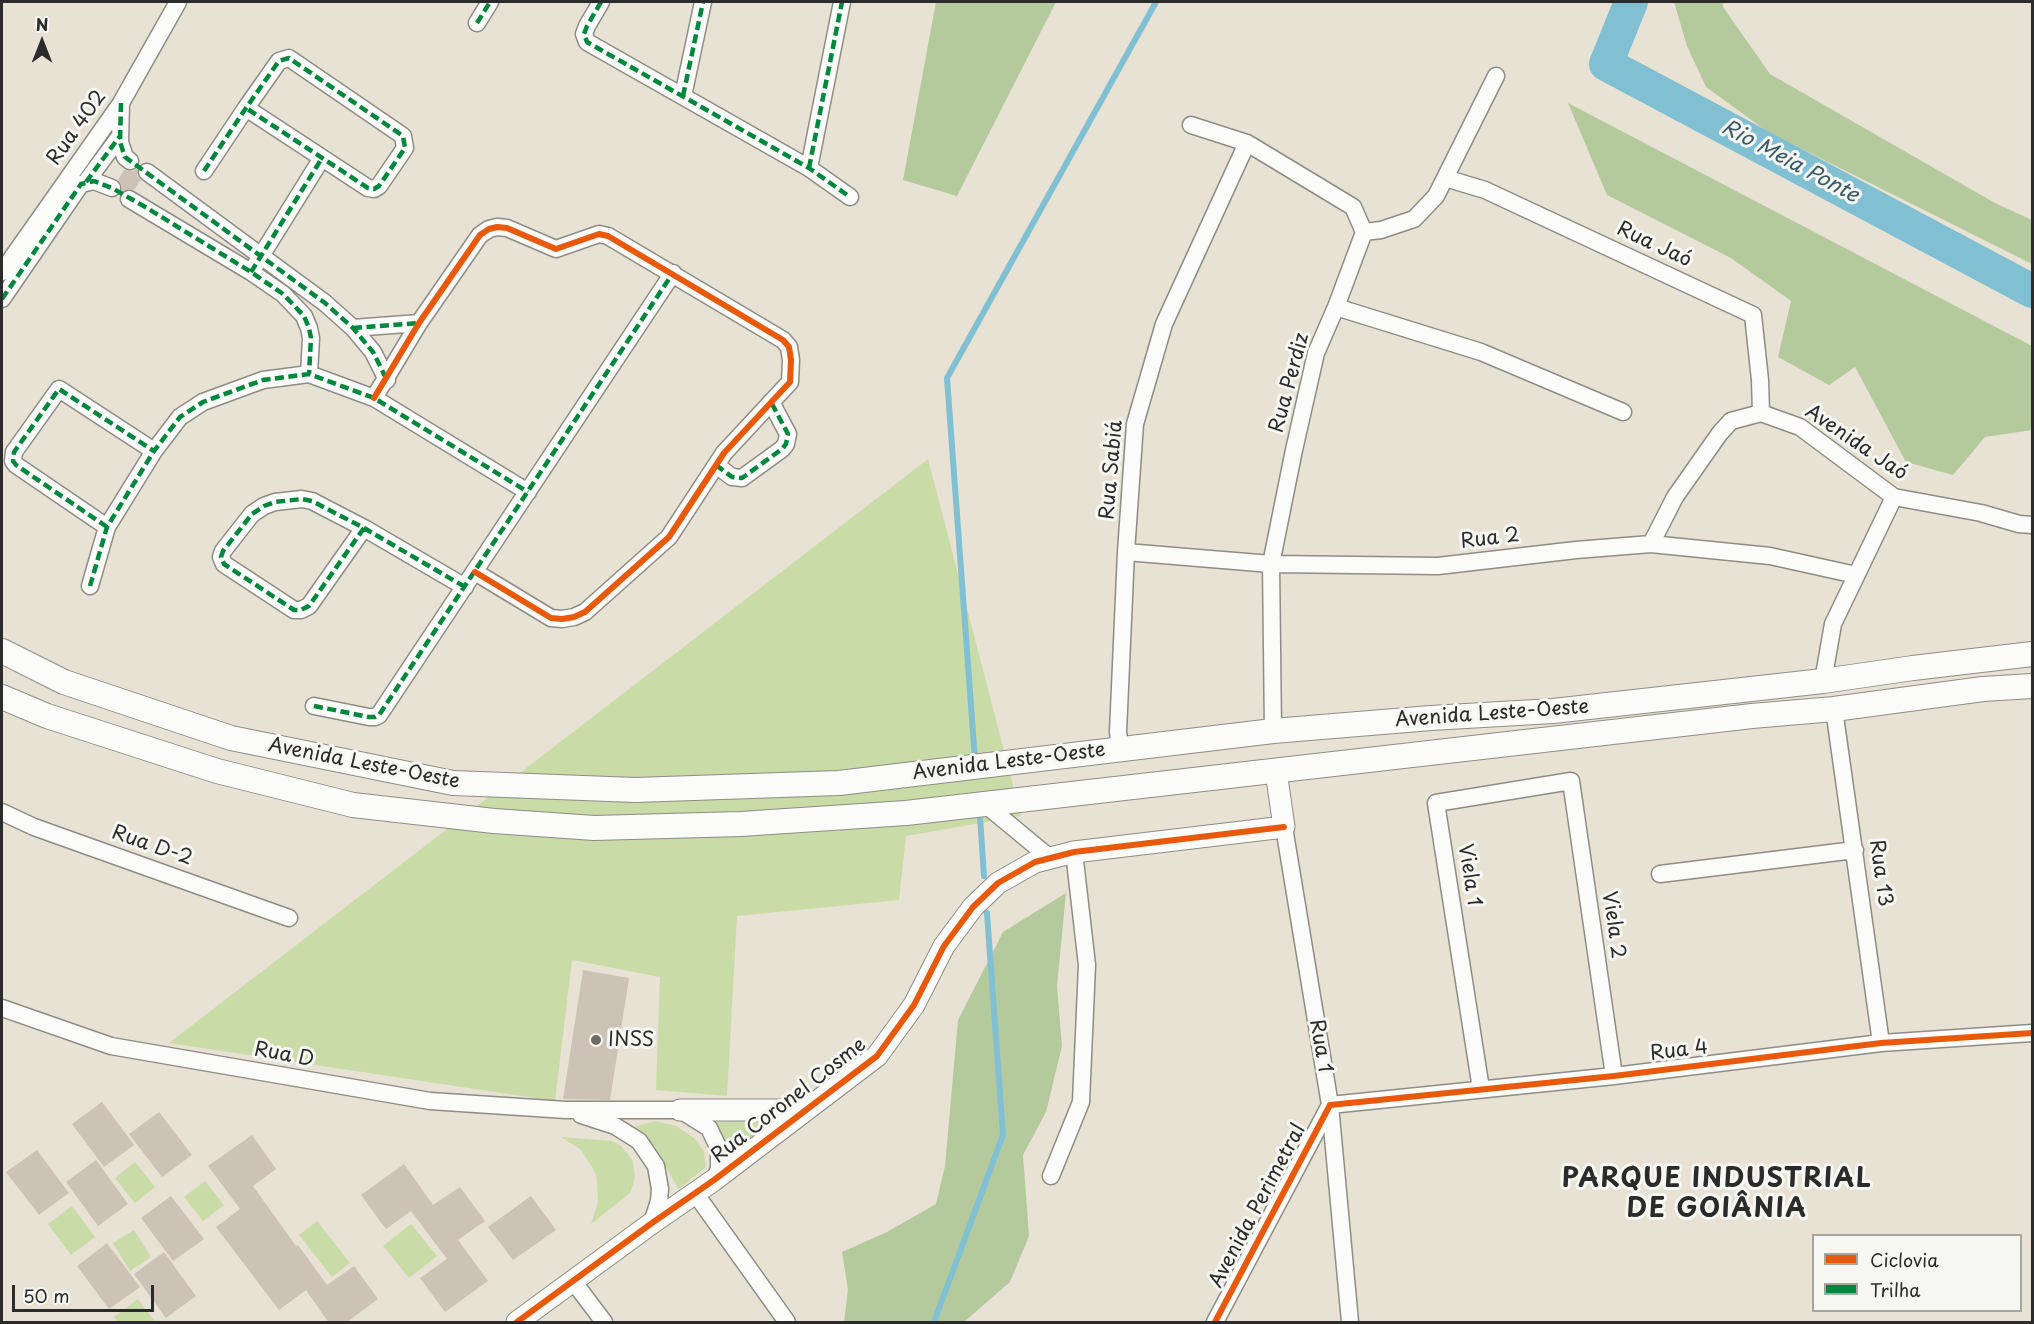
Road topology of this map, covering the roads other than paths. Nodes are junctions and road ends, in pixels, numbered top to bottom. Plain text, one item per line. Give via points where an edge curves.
1 (178, 2) edge
2 (490, 2) edge
3 (601, 2) edge
4 (703, 2) edge
5 (842, 2) edge
6 (477, 23) dead end
7 (1496, 76) dead end
8 (683, 96) junction
9 (121, 103) junction
10 (246, 108) junction
11 (1191, 125) dead end
12 (120, 136) junction
13 (1247, 143) junction
14 (322, 158) junction
15 (130, 161) dead end
16 (809, 168) junction
17 (204, 171) dead end
18 (147, 172) dead end
19 (1445, 178) junction
20 (86, 182) junction
21 (112, 188) dead end
22 (850, 197) dead end
23 (129, 199) dead end
24 (1364, 232) junction
25 (261, 256) junction
26 (2, 272) edge
27 (251, 272) junction
28 (673, 273) junction
29 (2, 299) edge
30 (1336, 307) junction
31 (419, 323) junction
32 (353, 328) junction
33 (309, 374) junction
34 (387, 380) junction
35 (374, 398) junction
36 (771, 402) junction
37 (1623, 412) dead end
38 (1761, 413) junction
39 (154, 451) junction
40 (716, 465) junction
41 (528, 492) junction
42 (1894, 497) junction
43 (2032, 525) edge
44 (107, 527) junction
45 (364, 528) junction
46 (1651, 544) junction
47 (1126, 552) junction
48 (1271, 564) junction
49 (475, 572) junction
50 (1856, 575) junction
51 (90, 586) dead end
52 (465, 587) junction
53 (2, 651) edge
54 (2032, 654) edge
55 (1823, 681) junction
56 (2032, 686) edge
57 (2, 697) edge
58 (314, 706) dead end
59 (1834, 709) junction
60 (1365, 724) junction
61 (1274, 731) junction
62 (1120, 749) junction
63 (1370, 759) junction
64 (1276, 771) junction
65 (1572, 781) joint
66 (741, 787) junction
67 (699, 788) junction
68 (986, 805) junction
69 (2, 812) edge
70 (741, 824) junction
71 (696, 825) junction
72 (1284, 827) junction
73 (1856, 850) junction
74 (1074, 852) junction
75 (1050, 858) junction
76 (1660, 874) dead end
77 (289, 918) dead end
78 (2, 1008) edge
79 (2032, 1033) edge
80 (1881, 1043) junction
81 (1614, 1076) junction
82 (1481, 1089) junction
83 (1330, 1105) junction
84 (808, 1108) junction
85 (566, 1110) junction
86 (680, 1110) junction
87 (1051, 1176) dead end
88 (714, 1180) junction
89 (695, 1194) junction
90 (652, 1222) junction
91 (573, 1281) junction
92 (517, 1323) edge
93 (604, 1323) edge
94 (787, 1323) edge
95 (1215, 1323) edge
96 (1350, 1323) edge

1 - 9 street, Rua 402
2 - 6 street
3 - 8 street via 587,26 587,42
4 - 8 street
5 - 16 street
7 - 19 street
8 - 16 street
9 - 12 street
9 - 26 street, Rua 402
10 - 14 street
10 - 14 street via 279,60 289,58 405,141 405,148 374,189
10 - 17 street
11 - 13 street
12 - 15 street via 122,151
12 - 20 street
13 - 24 street via 1353,207
13 - 47 street, Rua Sabiá via 1164,324 1135,424
14 - 25 street
16 - 22 street
18 - 25 street
19 - 24 street via 1436,196 1414,219
19 - 38 street, Rua Jaó via 1485,190 1753,315
20 - 21 street
20 - 29 street
23 - 27 street
24 - 30 street, Rua Perdiz
25 - 27 street
25 - 32 street
27 - 33 street via 283,294 304,316 311,338
28 - 31 street via 604,234 556,249 497,227 480,235
28 - 36 street via 789,347 790,382
28 - 41 street
30 - 37 street via 1481,352
30 - 48 street, Rua Perdiz via 1316,353
31 - 32 street
31 - 34 street
32 - 34 street via 373,352
33 - 35 street
33 - 39 street via 263,380 203,402 180,417
34 - 35 street
35 - 41 street
36 - 40 street
36 - 40 street via 788,434 782,449 738,479
38 - 42 street, Avenida Jaó via 1800,427
38 - 46 street via 1731,421 1720,433 1675,497
39 - 44 street
39 - 44 street via 59,389 14,453 12,461 16,465
40 - 49 street via 669,537 585,612 574,617 551,618
41 - 49 street
42 - 43 street, Avenida Jaó
42 - 50 street
44 - 51 street
45 - 45 street via 312,501 275,502 252,513 221,557 224,564 294,610 301,610 309,606
45 - 52 street
46 - 48 street, Rua 2 via 1438,566
46 - 50 street, Rua 2 via 1770,556
47 - 48 street, Rua 2
47 - 62 street, Rua Sabiá
48 - 61 street, Rua Perdiz
49 - 52 street
50 - 55 street via 1833,624
52 - 58 street via 379,715 369,717
53 - 67 main road, Avenida Leste-Oeste via 64,682 231,738 373,768 453,783 635,790
54 - 55 main road, Avenida Leste-Oeste
55 - 60 main road, Avenida Leste-Oeste via 1553,711
56 - 59 main road, Avenida Leste-Oeste
57 - 71 main road, Avenida Leste-Oeste via 47,716 217,771 353,805 594,828
59 - 63 main road, Avenida Leste-Oeste
59 - 73 street, Rua 13
60 - 61 main road, Avenida Leste-Oeste
60 - 63 main road
61 - 62 main road, Avenida Leste-Oeste
62 - 66 main road, Avenida Leste-Oeste via 839,783
63 - 64 main road, Avenida Leste-Oeste
64 - 68 main road, Avenida Leste-Oeste
64 - 72 street, Rua 1
65 - 81 street, Viela 2
65 - 82 street, Viela 1 via 1437,803
66 - 67 main road, Avenida Leste-Oeste
66 - 70 main road via 736,801
67 - 71 main road via 710,797 711,806 708,815
68 - 70 main road, Avenida Leste-Oeste
68 - 75 street
69 - 77 street, Rua D-2
70 - 71 main road, Avenida Leste-Oeste
72 - 74 street, Rua Coronel Cosme
72 - 83 street, Rua 1
73 - 76 street
73 - 80 street, Rua 13
74 - 75 street, Rua Coronel Cosme
74 - 87 street via 1087,965 1081,1102
75 - 84 street, Rua Coronel Cosme via 998,883 973,907 944,946 914,1005 877,1056
78 - 85 street, Rua D via 111,1046 153,1054 430,1101
79 - 80 street, Rua 4
80 - 81 street, Rua 4
81 - 82 street, Rua 4
82 - 83 street, Rua 4
83 - 95 street, Avenida Perimetral
83 - 96 street, Rua 1
84 - 86 street
84 - 88 street, Rua Coronel Cosme
85 - 86 street, Rua D
85 - 90 street, Rua D via 615,1126 639,1141 656,1166 660,1189
86 - 88 street via 709,1128 719,1149 719,1169
88 - 89 street, Rua Coronel Cosme
89 - 90 street, Rua Coronel Cosme
89 - 94 street
90 - 91 street, Rua Coronel Cosme
91 - 92 street, Rua Coronel Cosme
91 - 93 street

